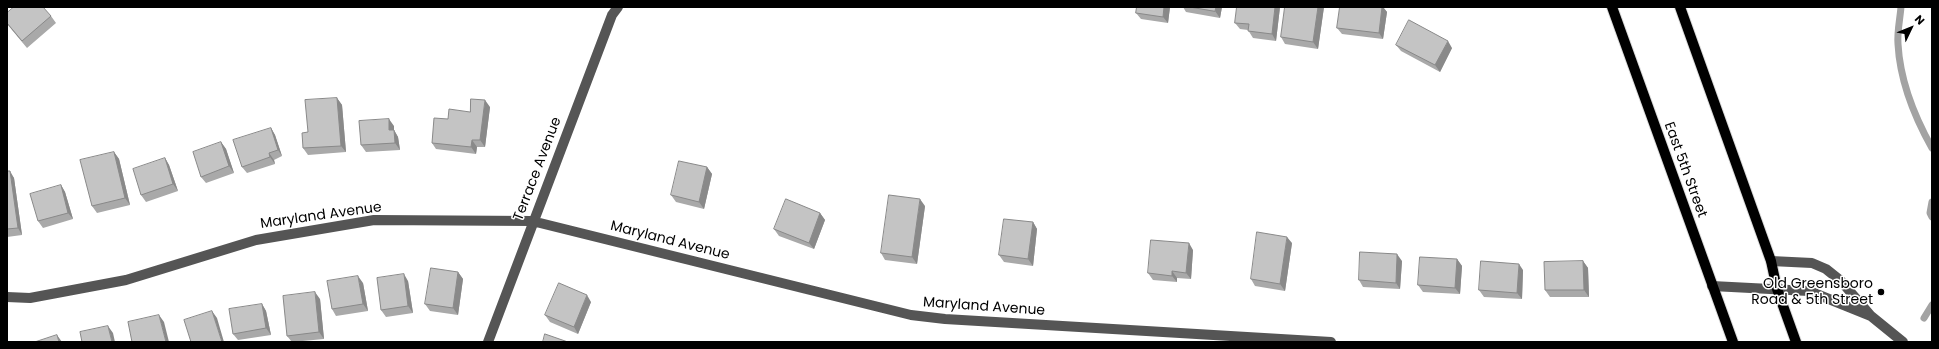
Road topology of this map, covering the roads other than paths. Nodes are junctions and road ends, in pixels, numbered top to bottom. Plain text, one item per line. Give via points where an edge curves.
1 (618, 7) edge
2 (1612, 7) edge
3 (1680, 7) edge
4 (532, 221) junction
5 (1771, 261) junction
6 (1712, 286) junction
7 (1777, 289) junction
8 (7, 297) edge
9 (1871, 316) junction
10 (488, 342) edge
11 (1331, 342) edge
12 (1733, 342) edge
13 (1796, 342) edge
14 (1903, 342) edge

1 - 4 street, Terrace Avenue via 612,15
2 - 6 main road, East 5th Street
3 - 5 main road
4 - 8 street, Maryland Avenue via 374,220 256,240 126,280 30,298
4 - 10 street, Terrace Avenue
4 - 11 street, Maryland Avenue via 911,315
5 - 7 main road
5 - 9 street via 1812,263 1826,269 1841,280
6 - 7 street
6 - 12 main road, East 5th Street
7 - 9 street via 1816,293
7 - 13 main road
9 - 14 street

